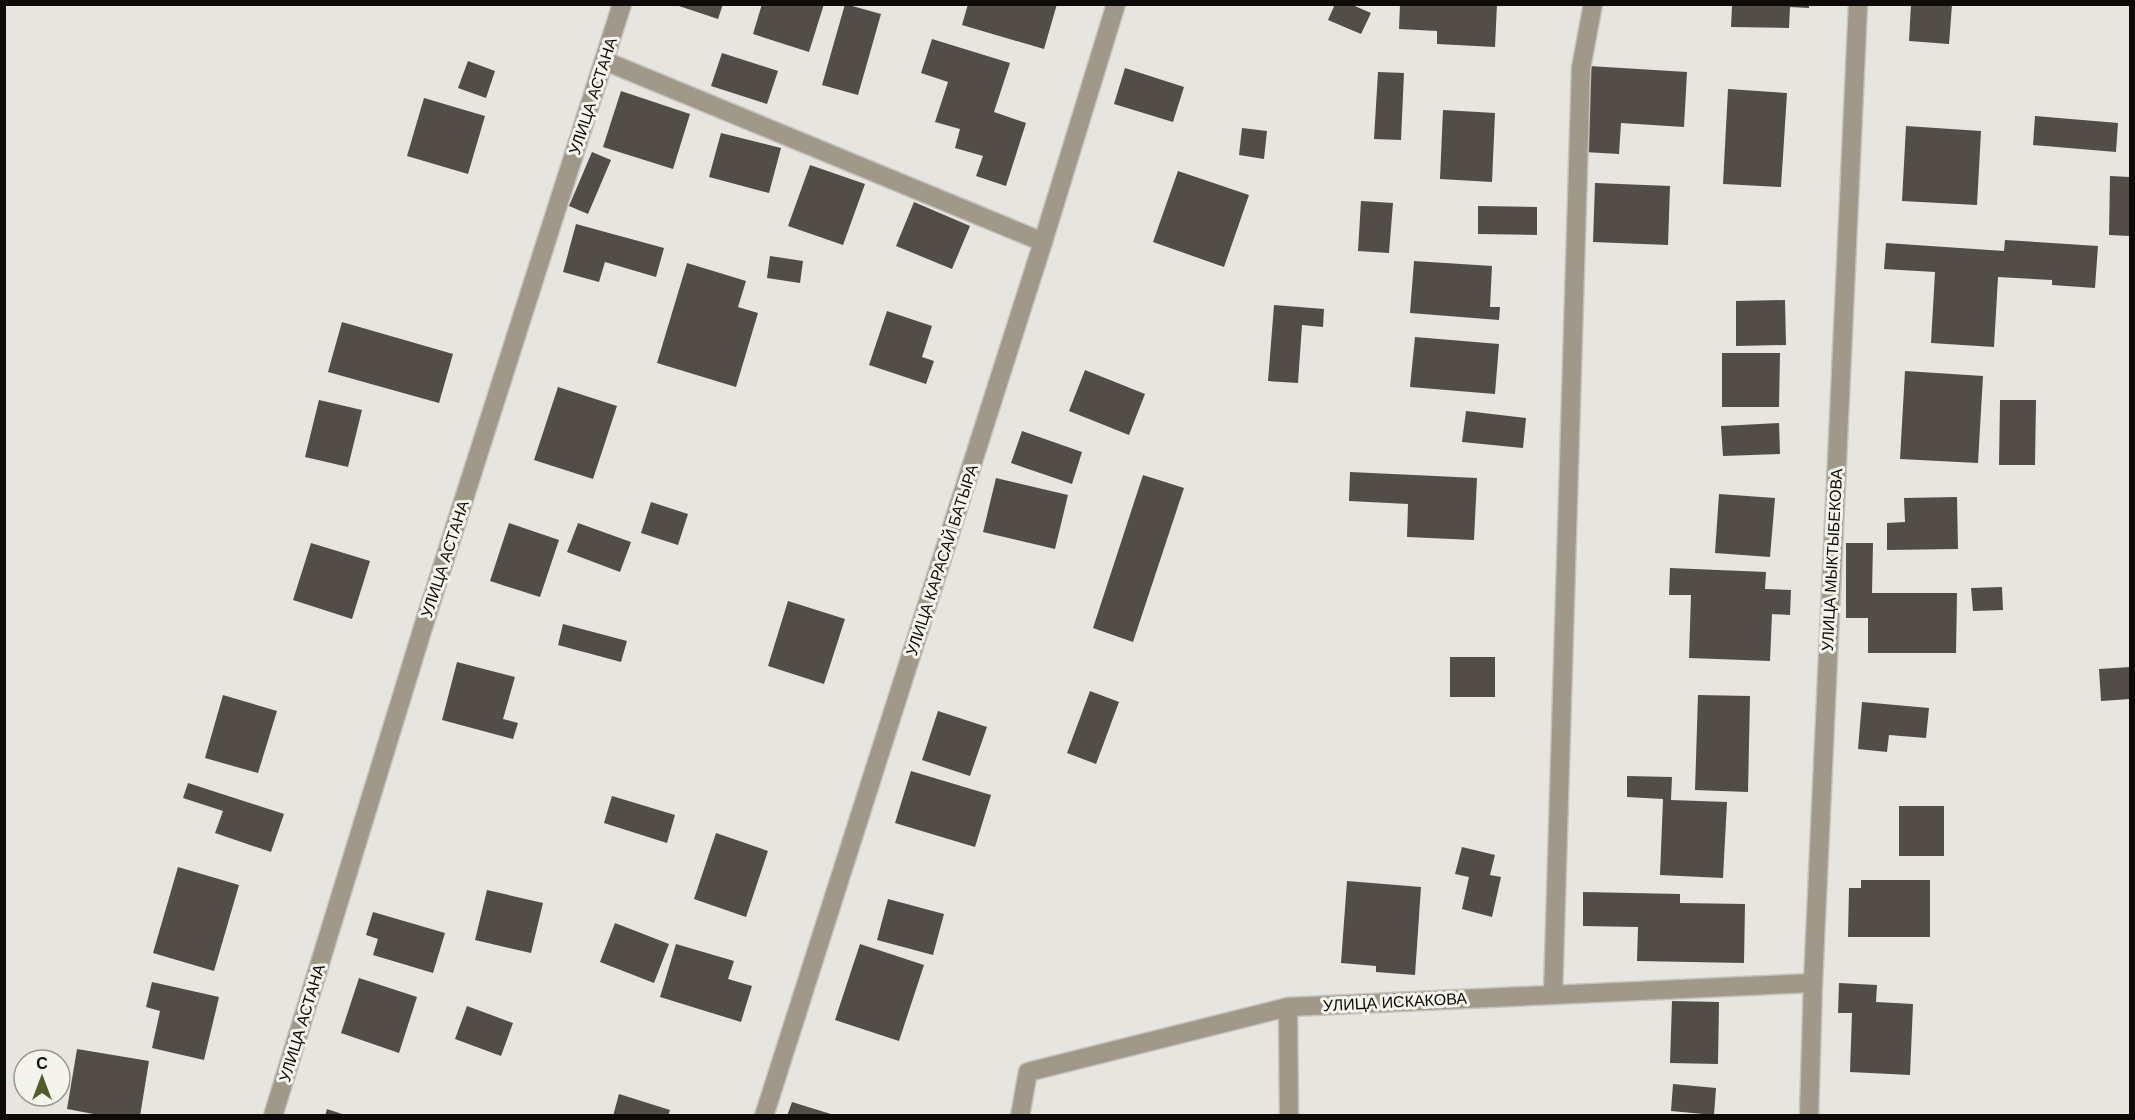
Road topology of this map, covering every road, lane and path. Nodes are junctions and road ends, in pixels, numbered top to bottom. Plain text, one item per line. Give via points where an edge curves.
1 (622, 4) edge
2 (1116, 4) edge
3 (1593, 4) edge
4 (1858, 4) edge
5 (605, 61) junction
6 (1043, 242) junction
7 (1813, 983) junction
8 (1553, 995) junction
9 (1288, 1007) junction
10 (273, 1116) edge
11 (764, 1116) edge
12 (1020, 1116) edge
13 (1289, 1116) edge
14 (1809, 1116) edge

1 - 5 street, УЛИЦА АСТАНА
2 - 6 street, УЛИЦА КАРАСАЙ БАТЫРА
3 - 8 street via 1581,68
4 - 7 street, УЛИЦА МЫКТЫБЕКОВА
5 - 6 street
5 - 10 street, УЛИЦА АСТАНА via 425,621
6 - 11 street, УЛИЦА КАРАСАЙ БАТЫРА
7 - 8 street, УЛИЦА ИСКАКОВА
7 - 14 street, УЛИЦА МЫКТЫБЕКОВА
8 - 9 street, УЛИЦА ИСКАКОВА
9 - 12 street, УЛИЦА ИСКАКОВА via 1028,1072
9 - 13 street

